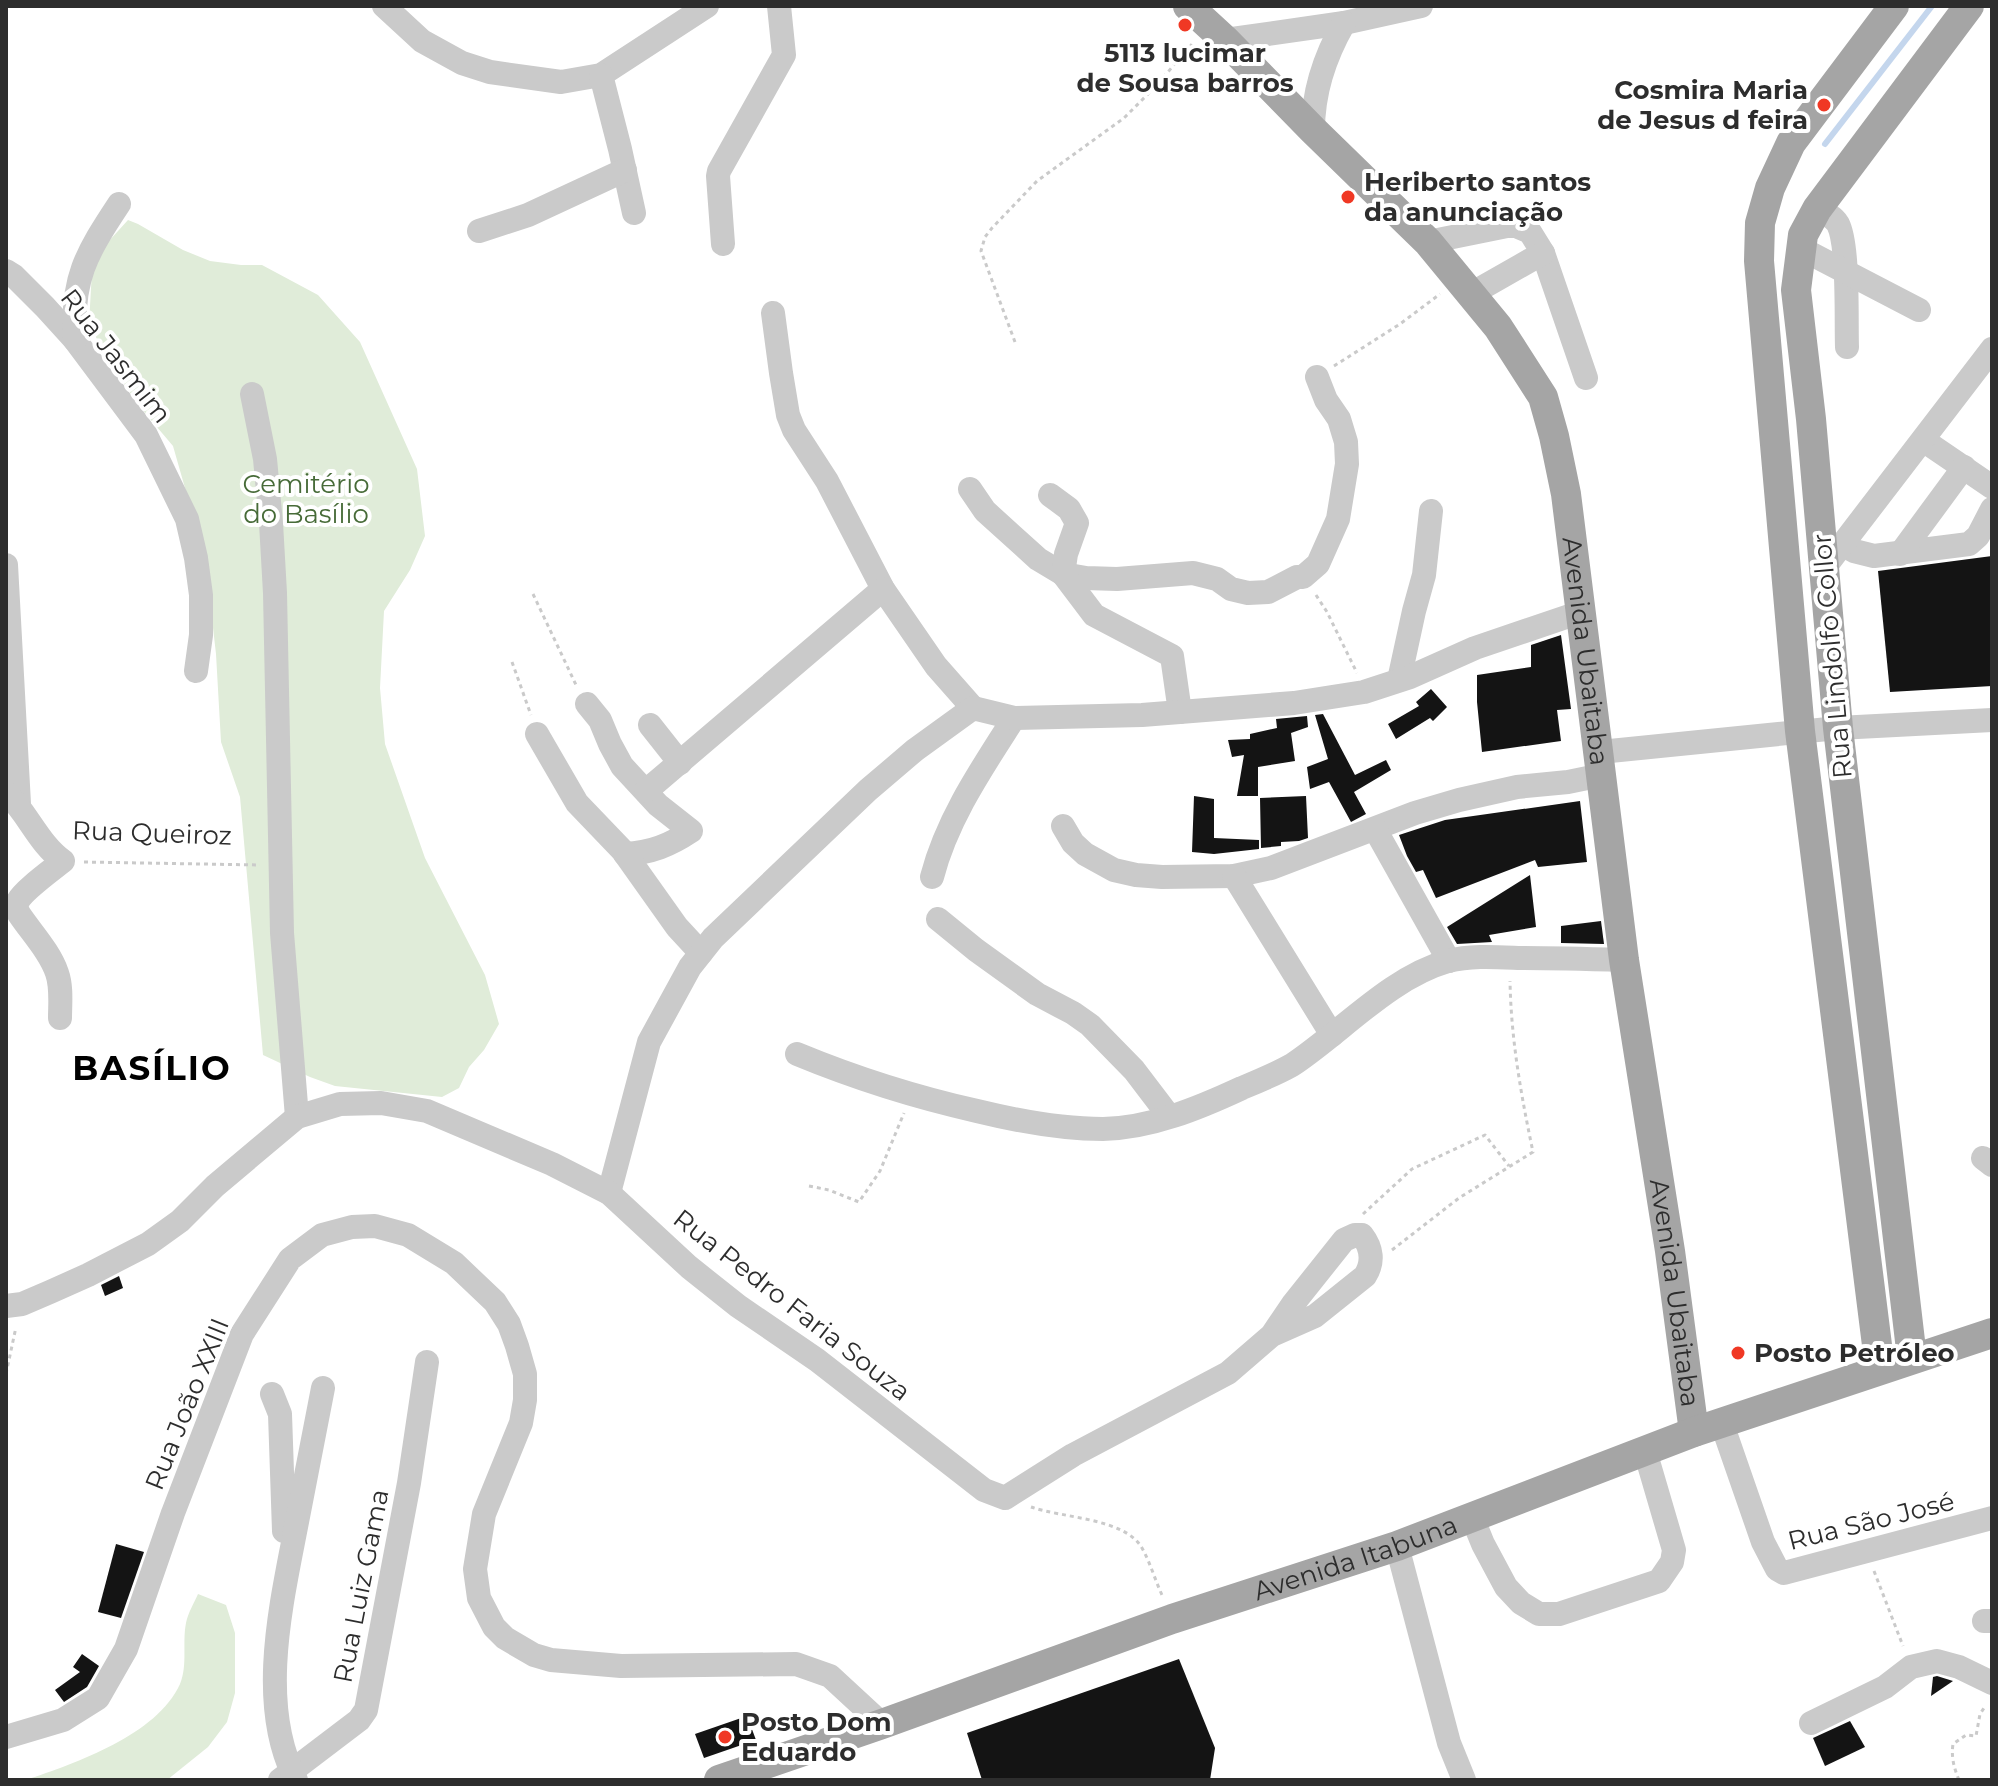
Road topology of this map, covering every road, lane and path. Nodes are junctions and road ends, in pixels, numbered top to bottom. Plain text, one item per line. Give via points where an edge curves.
1 (384, 6) edge
2 (707, 6) edge
3 (779, 6) edge
4 (1421, 6) edge
5 (1894, 6) edge
6 (1969, 6) edge
7 (1344, 23) junction
8 (1207, 24) edge
9 (601, 75) junction
10 (1313, 130) junction
11 (625, 170) junction
12 (119, 204) dead end
13 (1817, 209) junction
14 (634, 213) dead end
15 (479, 231) dead end
16 (1428, 242) junction
17 (723, 244) dead end
18 (1800, 248) junction
19 (1543, 253) junction
20 (6, 271) edge
21 (1845, 272) junction
22 (1465, 287) junction
23 (1919, 310) dead end
24 (773, 313) dead end
25 (75, 340) junction
26 (1015, 342) dead end
27 (1847, 347) dead end
28 (1992, 349) edge
29 (1317, 377) joint
30 (1586, 378) dead end
31 (252, 394) dead end
32 (1923, 440) junction
33 (1964, 467) junction
34 (1992, 487) edge
35 (970, 489) dead end
36 (1050, 495) dead end
37 (1992, 509) edge
38 (1431, 511) dead end
39 (1900, 554) junction
40 (1833, 556) junction
41 (6, 565) edge
42 (1063, 574) junction
43 (1297, 577) junction
44 (883, 589) junction
45 (533, 594) dead end
46 (1581, 612) junction
47 (512, 662) dead end
48 (196, 671) dead end
49 (1399, 680) junction
50 (1364, 692) junction
51 (587, 704) joint
52 (973, 708) junction
53 (1180, 712) junction
54 (1014, 718) junction
55 (1992, 720) edge
56 (650, 725) dead end
57 (1838, 728) junction
58 (1800, 731) junction
59 (537, 734) joint
60 (680, 763) junction
61 (1601, 764) junction
62 (646, 791) junction
63 (12, 799) edge
64 (1063, 826) dead end
65 (1375, 829) junction
66 (625, 854) junction
67 (63, 861) junction
68 (280, 865) junction
69 (1234, 876) junction
70 (932, 877) dead end
71 (938, 919) dead end
72 (701, 953) junction
73 (1510, 957) junction
74 (1624, 960) junction
75 (1449, 961) junction
76 (60, 1018) dead end
77 (1332, 1035) junction
78 (797, 1054) dead end
79 (912, 1094) junction
80 (1169, 1116) junction
81 (297, 1117) junction
82 (1509, 1166) junction
83 (809, 1186) dead end
84 (609, 1193) junction
85 (1344, 1240) junction
86 (1371, 1268) junction
87 (11, 1302) edge
88 (1992, 1333) edge
89 (1272, 1335) junction
90 (1912, 1358) junction
91 (427, 1362) dead end
92 (1880, 1369) junction
93 (6, 1374) edge
94 (323, 1388) dead end
95 (272, 1394) dead end
96 (1708, 1428) junction
97 (1645, 1451) junction
98 (1005, 1498) junction
99 (1472, 1517) junction
100 (1992, 1518) edge
101 (1397, 1546) junction
102 (1867, 1552) junction
103 (285, 1581) junction
104 (1172, 1619) junction
105 (1911, 1667) junction
106 (1990, 1692) edge
107 (1811, 1723) dead end
108 (882, 1724) junction
109 (6, 1737) edge
110 (290, 1777) edge
111 (719, 1780) edge
112 (1464, 1780) edge
113 (1959, 1780) edge

1 - 9 street via 422,41 490,72 561,82
2 - 9 street
3 - 17 street via 784,55 719,171
4 - 7 street
5 - 58 main road, Rua Lindolfo Collor via 1791,143 1760,223
6 - 13 main road, Rua Lindolfo Collor
7 - 8 street via 1273,32
7 - 10 street via 1321,75
8 - 10 main road, Avenida Ubaitaba
8 - 26 path via 1124,118 1037,181 985,237 981,251
9 - 11 street
10 - 16 main road, Avenida Ubaitaba
11 - 14 street
11 - 15 street via 528,215
12 - 25 street via 83,264 73,316
13 - 18 main road, Rua Lindolfo Collor
13 - 21 street via 1838,225
16 - 19 street via 1516,226 1530,232
16 - 22 main road, Avenida Ubaitaba
18 - 21 street
18 - 40 main road, Rua Lindolfo Collor via 1796,290
19 - 22 street
19 - 30 street
20 - 25 street, Rua Jasmim
21 - 23 street
21 - 27 street
22 - 29 path
22 - 46 main road, Avenida Ubaitaba via 1543,397 1566,494
24 - 44 street via 788,415
25 - 48 street, Rua Jasmim via 146,435 187,519 201,595
28 - 32 street
29 - 43 street via 1339,419 1347,464 1338,519 1328,543 1318,564
31 - 68 street via 271,523
32 - 33 street
32 - 40 street
33 - 34 street
33 - 39 street
35 - 42 street via 985,511 1038,559
36 - 42 street via 1077,523
37 - 39 street via 1969,544
38 - 49 street via 1424,575
39 - 40 street via 1854,551
40 - 57 main road, Rua Lindolfo Collor
41 - 63 street
42 - 43 street via 1117,579 1193,573 1248,593 1268,592
42 - 53 street via 1094,615 1172,656
43 - 50 path via 1311,587 1327,612
44 - 52 street via 936,666
44 - 60 street
45 - 51 path
46 - 49 street
46 - 61 main road, Avenida Ubaitaba
47 - 59 path
49 - 50 street
50 - 53 street
51 - 62 street via 622,766
52 - 54 street
52 - 72 street via 868,790
53 - 54 street
54 - 70 street via 946,834
55 - 57 street
56 - 60 street
57 - 58 street
57 - 90 main road, Rua Lindolfo Collor
58 - 61 street
58 - 92 main road, Rua Lindolfo Collor
59 - 66 street via 577,803
60 - 62 street
61 - 65 street via 1568,782 1459,800
61 - 74 main road, Avenida Ubaitaba
62 - 66 street via 691,831 657,850
63 - 67 street, Rua Queiroz
64 - 69 street via 1085,854 1114,870 1162,877
65 - 69 street via 1271,868
65 - 75 street
66 - 72 street
67 - 68 path, Rua Queiroz
67 - 76 street via 16,908 58,975
68 - 81 street
69 - 77 street
71 - 80 street via 1037,994 1090,1025
72 - 84 street via 649,1042
73 - 74 street
73 - 75 street
73 - 82 path via 1518,1077 1533,1152
74 - 96 main road, Avenida Ubaitaba via 1670,1251
75 - 77 street via 1402,983
77 - 80 street via 1290,1065
78 - 79 street
79 - 80 street via 1064,1126 1104,1129
79 - 83 path via 880,1171 859,1202
81 - 84 street, Rua Pedro Faria Souza via 340,1104 381,1103 427,1111
81 - 87 street, Rua Pedro Faria Souza via 148,1244 88,1275
82 - 85 path via 1485,1135 1412,1169 1363,1214
82 - 86 path
84 - 98 street, Rua Pedro Faria Souza via 738,1306 817,1360 984,1490
85 - 86 street via 1362,1235 1369,1243
85 - 89 street
86 - 89 street via 1315,1316
87 - 93 path
88 - 90 main road, Avenida Itabuna
89 - 98 street via 1228,1373 1073,1455
90 - 92 main road, Avenida Itabuna
91 - 110 street, Rua Luiz Gama via 366,1710
92 - 96 main road, Avenida Itabuna
94 - 103 street
95 - 103 street via 280,1414
96 - 97 main road, Avenida Itabuna
96 - 102 street, Rua São José via 1777,1569 1792,1572
97 - 99 main road, Avenida Itabuna
97 - 99 street via 1674,1550 1659,1581 1559,1614 1539,1614 1506,1587
98 - 104 path via 1129,1533 1141,1546
99 - 101 main road, Avenida Itabuna
100 - 102 street, Rua São José
101 - 104 main road, Avenida Itabuna
101 - 112 street via 1449,1743
102 - 105 path
103 - 110 street via 275,1680
104 - 108 main road, Avenida Itabuna
105 - 106 street via 1937,1661 1959,1667
105 - 107 street via 1885,1687
106 - 113 path via 1976,1736 1966,1735 1953,1744
108 - 109 street, Rua João XXIII via 830,1676 796,1664 621,1666 551,1660 505,1638 479,1598 475,1569 484,1514 521,1423 525,1374 517,1346 495,1302 454,1263 408,1235 375,1226 322,1235 290,1259 242,1334 126,1649 98,1698 63,1720
108 - 111 main road, Avenida Itabuna

